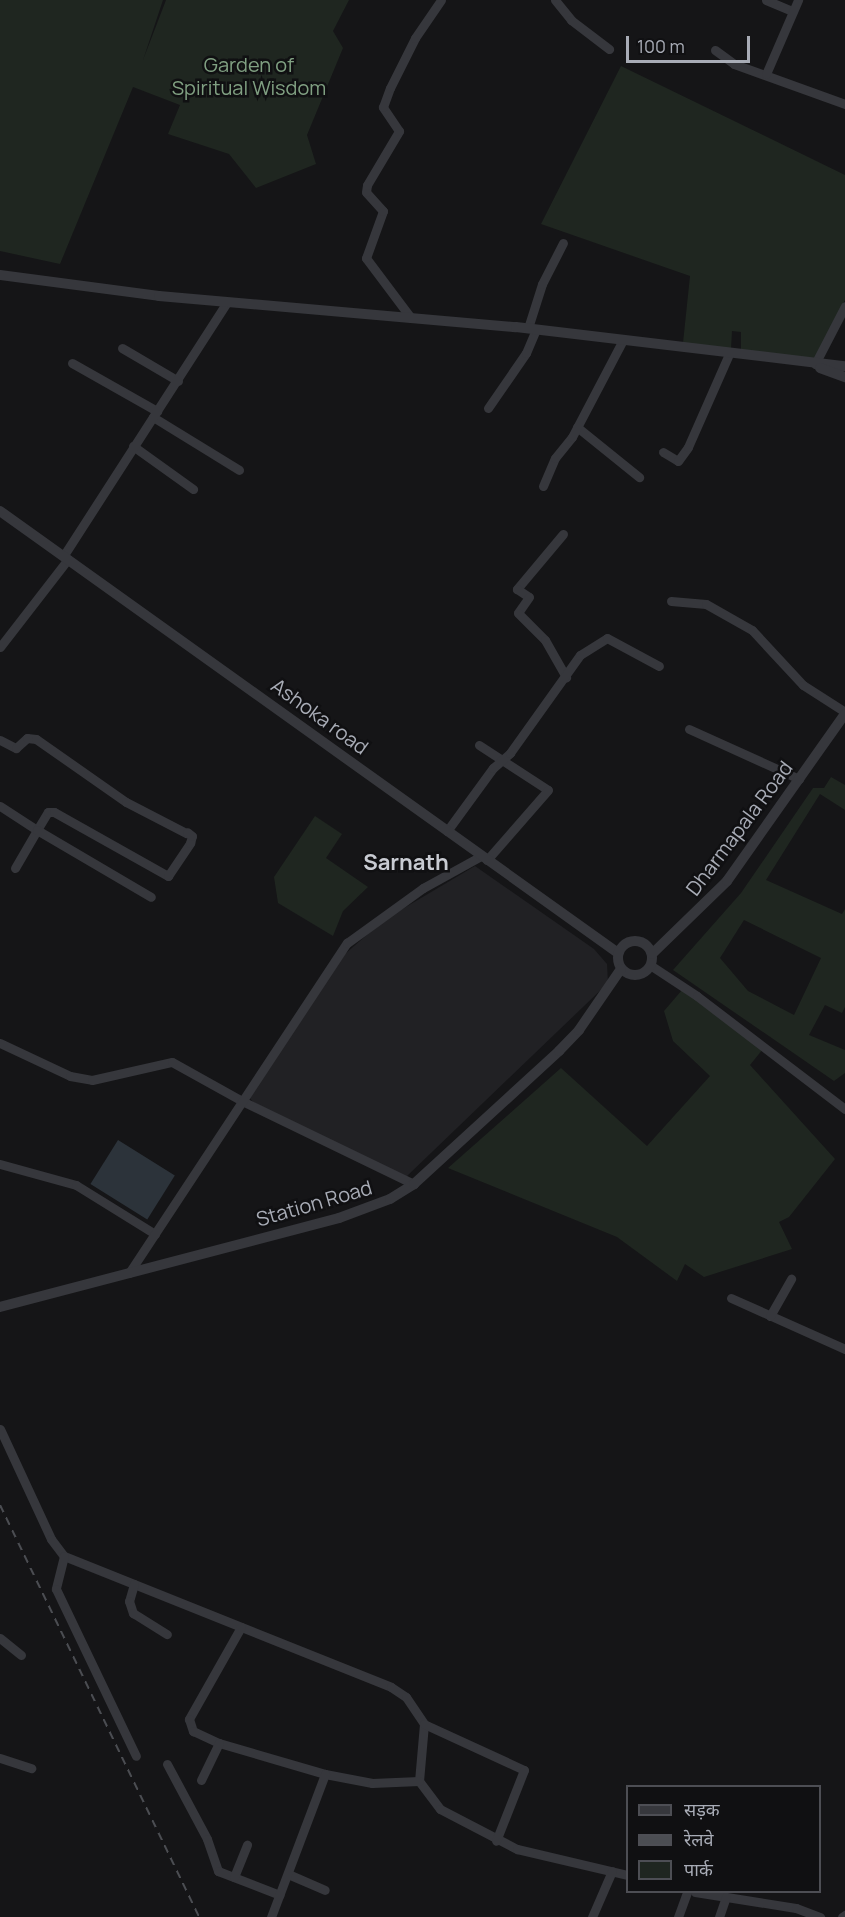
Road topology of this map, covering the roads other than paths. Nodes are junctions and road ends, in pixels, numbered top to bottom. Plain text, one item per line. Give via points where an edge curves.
1 (441, 0) edge
2 (555, 0) edge
3 (766, 0) edge
4 (798, 0) edge
5 (792, 11) junction
6 (609, 50) dead end
7 (715, 50) dead end
8 (766, 74) junction
9 (845, 104) edge
10 (563, 243) dead end
11 (0, 275) edge
12 (227, 302) junction
13 (845, 306) edge
14 (411, 318) junction
15 (532, 329) junction
16 (623, 340) junction
17 (122, 348) dead end
18 (729, 354) junction
19 (72, 363) dead end
20 (812, 364) junction
21 (845, 366) edge
22 (845, 377) edge
23 (178, 381) junction
24 (488, 408) dead end
25 (155, 414) junction
26 (578, 427) junction
27 (134, 446) junction
28 (663, 452) dead end
29 (239, 470) dead end
30 (639, 477) dead end
31 (543, 486) dead end
32 (193, 489) dead end
33 (0, 511) edge
34 (563, 534) dead end
35 (66, 557) junction
36 (671, 602) dead end
37 (0, 647) edge
38 (659, 666) dead end
39 (566, 677) junction
40 (845, 713) edge
41 (689, 729) dead end
42 (0, 740) edge
43 (479, 745) dead end
44 (503, 761) junction
45 (799, 779) junction
46 (0, 806) edge
47 (37, 830) junction
48 (447, 831) junction
49 (484, 858) junction
50 (15, 868) dead end
51 (151, 897) dead end
52 (618, 953) junction
53 (651, 959) junction
54 (621, 969) junction
55 (2, 1047) edge
56 (242, 1101) junction
57 (845, 1109) edge
58 (0, 1164) edge
59 (414, 1184) junction
60 (155, 1234) junction
61 (129, 1273) junction
62 (791, 1279) dead end
63 (730, 1298) dead end
64 (0, 1307) edge
65 (770, 1316) junction
66 (845, 1349) edge
67 (0, 1429) edge
68 (64, 1556) junction
69 (134, 1584) junction
70 (241, 1628) junction
71 (167, 1634) dead end
72 (0, 1638) edge
73 (21, 1655) dead end
74 (424, 1724) junction
75 (219, 1743) junction
76 (136, 1756) dead end
77 (0, 1758) edge
78 (167, 1764) dead end
79 (31, 1768) dead end
80 (325, 1774) junction
81 (201, 1780) dead end
82 (419, 1781) junction
83 (496, 1841) junction
84 (247, 1844) dead end
85 (612, 1871) junction
86 (288, 1874) junction
87 (626, 1875) edge
88 (234, 1877) junction
89 (325, 1890) dead end
90 (687, 1893) edge
91 (701, 1893) edge
92 (280, 1895) junction
93 (726, 1897) junction
94 (271, 1917) edge
95 (592, 1917) edge
96 (678, 1917) edge
97 (719, 1917) edge
98 (820, 1917) edge

1 - 14 street via 414,38 387,95 383,108 399,131 366,192 383,211 366,258
2 - 6 street via 571,20
3 - 5 street
4 - 5 street
5 - 8 street
7 - 8 street via 734,64
8 - 9 street
10 - 15 street via 542,285
11 - 12 street
12 - 14 street
12 - 23 street
13 - 20 street
14 - 15 street
15 - 16 street
15 - 24 street via 526,353
16 - 18 street
16 - 26 street
17 - 23 street
18 - 20 street
18 - 28 street via 688,447 678,461
19 - 25 street
20 - 21 street
20 - 22 street
23 - 25 street
25 - 27 street
25 - 29 street
26 - 30 street
26 - 31 street via 555,458
27 - 32 street
27 - 35 street
33 - 35 street, Ashoka road
34 - 39 street via 517,589 529,597 518,614 545,640
35 - 37 street
35 - 48 street, Ashoka road
36 - 40 street via 706,604 752,630 802,685
38 - 39 street via 607,638 580,655
39 - 44 street
40 - 45 street, Dharmapala Road
41 - 45 street
42 - 47 street via 16,748 27,738 36,740 126,802 192,836 168,876 54,812 48,812
43 - 44 street
44 - 48 street
44 - 49 street via 548,790
45 - 53 street, Dharmapala Road via 717,893
46 - 47 street
47 - 50 street
47 - 51 street
48 - 49 street, Ashoka road
49 - 52 street, Ashoka road
49 - 56 street via 423,888 346,943
52 - 53 street via 624,944 635,941 645,944
52 - 54 street
53 - 54 street via 637,975
53 - 57 street
54 - 59 street, Station Road via 559,1052
55 - 56 street via 70,1076 92,1080 172,1062
56 - 59 street
56 - 60 street
58 - 60 street via 70,1183
59 - 61 street, Station Road via 390,1199 339,1218
60 - 61 street
61 - 64 street, Station Road
62 - 65 street
63 - 65 street
65 - 66 street
67 - 68 street via 51,1539
68 - 69 street
68 - 76 street via 56,1589
69 - 70 street
69 - 71 street via 129,1601 133,1613
70 - 74 street via 375,1679 406,1697
70 - 75 street via 188,1723 193,1731
72 - 73 street
74 - 82 street
74 - 83 street via 524,1770
75 - 80 street
75 - 81 street
77 - 79 street
78 - 88 street via 207,1839 218,1871
80 - 82 street via 384,1783
80 - 86 street
82 - 83 street via 440,1809
83 - 85 street via 544,1857
84 - 88 street
85 - 87 street
85 - 95 street
86 - 89 street
86 - 92 street
88 - 92 street
90 - 96 street
91 - 93 street
92 - 94 street
93 - 97 street
93 - 98 street via 796,1908

